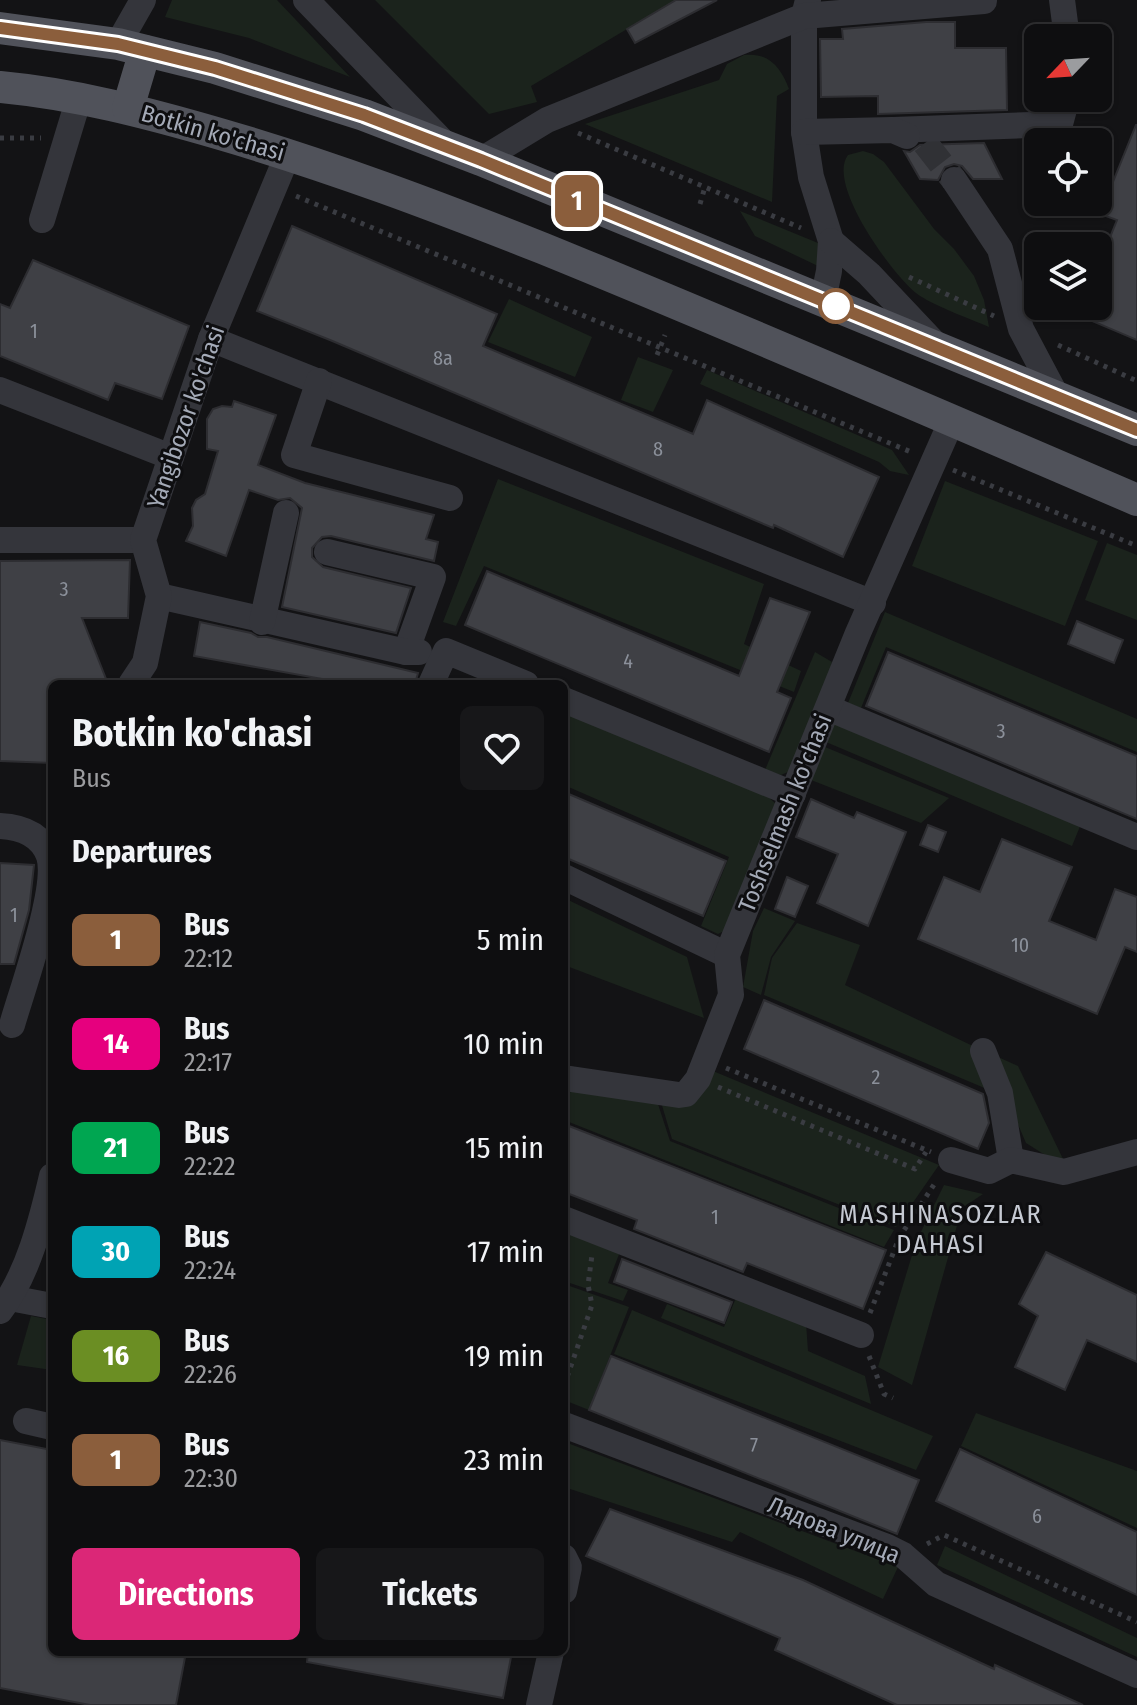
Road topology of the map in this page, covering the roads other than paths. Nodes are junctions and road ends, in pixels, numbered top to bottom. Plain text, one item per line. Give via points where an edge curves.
1 (143, 0) edge
2 (306, 0) edge
3 (1062, 0) edge
4 (984, 1) edge
5 (806, 8) edge
6 (1065, 24) edge
7 (0, 28) edge
8 (131, 47) junction
9 (0, 87) edge
10 (79, 98) junction
11 (128, 108) junction
12 (1063, 112) edge
13 (893, 130) junction
14 (804, 132) junction
15 (925, 143) tunnel mouth
16 (448, 146) junction
17 (288, 154) junction
18 (481, 160) junction
19 (954, 180) tunnel mouth
20 (42, 220) dead end
21 (831, 241) junction
22 (823, 300) junction
23 (211, 339) junction
24 (939, 348) junction
25 (319, 381) junction
26 (0, 390) edge
27 (1057, 397) junction
28 (952, 420) junction
29 (1137, 430) edge
30 (171, 457) junction
31 (450, 498) dead end
32 (1137, 500) edge
33 (286, 513) dead end
34 (0, 540) edge
35 (143, 540) junction
36 (327, 552) dead end
37 (159, 596) junction
38 (873, 603) junction
39 (262, 622) junction
40 (134, 680) edge
41 (433, 680) edge
42 (516, 680) edge
43 (568, 702) edge
44 (828, 708) junction
45 (793, 794) junction
46 (0, 826) edge
47 (1137, 837) edge
48 (48, 854) edge
49 (568, 879) edge
50 (48, 897) edge
51 (727, 955) junction
52 (12, 1025) dead end
53 (983, 1051) dead end
54 (568, 1079) edge
55 (1137, 1152) edge
56 (939, 1155) road end
57 (1011, 1160) junction
58 (48, 1192) edge
59 (568, 1220) edge
60 (5, 1304) edge
61 (48, 1306) edge
62 (861, 1335) road end
63 (26, 1421) dead end
64 (48, 1426) edge
65 (568, 1427) edge
66 (550, 1656) edge
67 (1137, 1675) edge
68 (539, 1705) edge

1 - 8 street, Botkin ko'chasi
2 - 16 street
3 - 6 street
4 - 5 street
5 - 14 street
5 - 18 street via 547,120
7 - 8 main road
8 - 11 main road, Botkin ko'chasi
8 - 16 main road via 281,88
9 - 10 main road
10 - 11 main road
10 - 20 street
11 - 17 main road, Botkin ko'chasi
12 - 13 street via 1060,124
13 - 14 street
13 - 15 street
14 - 21 street via 811,177
16 - 18 main road
17 - 23 street, Yangibozor ko'chasi
17 - 28 main road, Botkin ko'chasi via 679,303
18 - 22 main road
19 - 27 street via 1000,249 1021,329
21 - 22 street
21 - 24 street
22 - 24 main road
23 - 25 street
23 - 30 street, Yangibozor ko'chasi
24 - 27 main road
25 - 31 street via 294,455
25 - 38 street
26 - 30 street
27 - 29 main road
28 - 32 main road, Botkin ko'chasi
28 - 38 street, Toshselmash ko'chasi
30 - 35 street, Yangibozor ko'chasi
33 - 39 street
34 - 35 street
35 - 37 street, Yangibozor ko'chasi
36 - 39 street via 433,577 413,652
37 - 39 street
37 - 40 street, Yangibozor ko'chasi via 145,663
38 - 44 street, Toshselmash ko'chasi
41 - 42 street via 446,651
43 - 45 street
44 - 45 street, Toshselmash ko'chasi
44 - 47 street
45 - 51 street, Toshselmash ko'chasi
46 - 48 street via 19,827 40,840
49 - 51 street
50 - 52 street
51 - 54 street, Toshselmash ko'chasi via 731,995 702,1069 686,1094
53 - 57 street via 1003,1103
55 - 57 street via 1064,1172
56 - 57 street via 989,1171
58 - 60 street
59 - 62 street
60 - 61 street
63 - 64 street
65 - 67 street, Лядова улица via 903,1555 936,1584
66 - 68 street

